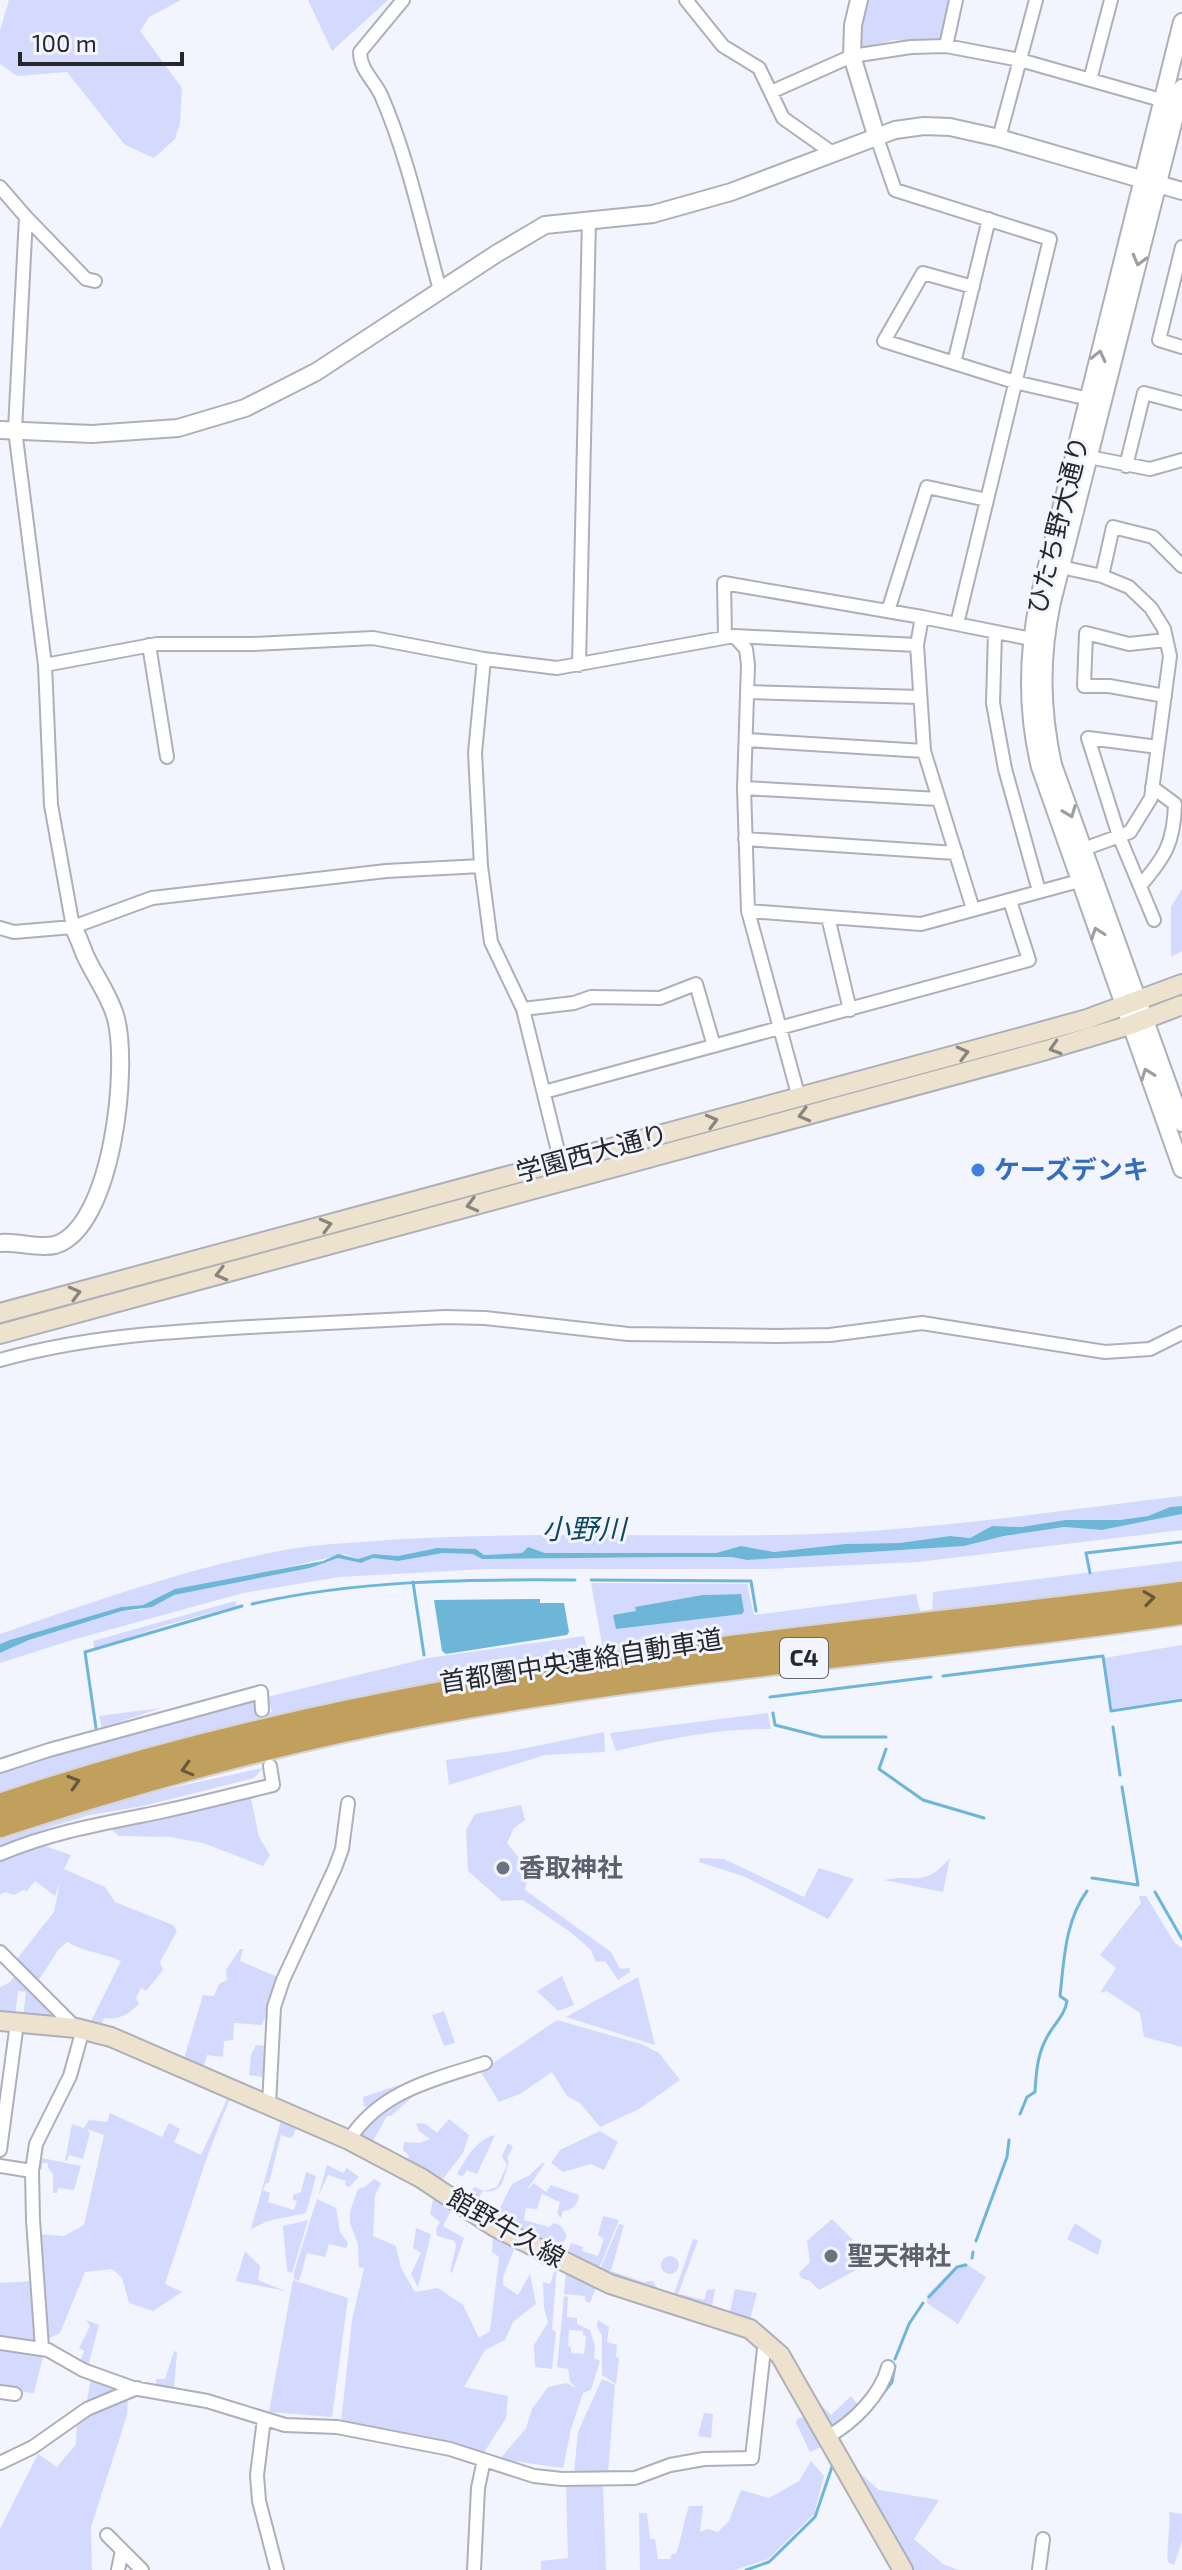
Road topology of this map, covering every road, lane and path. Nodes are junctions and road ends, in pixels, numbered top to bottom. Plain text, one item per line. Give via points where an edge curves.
1 (403, 0) edge
2 (686, 0) edge
3 (859, 0) edge
4 (956, 0) edge
5 (1036, 0) edge
6 (1111, 0) edge
7 (1182, 22) edge
8 (946, 46) junction
9 (852, 56) junction
10 (1020, 60) junction
11 (1090, 80) junction
12 (1182, 88) edge
13 (771, 92) junction
14 (1161, 100) junction
15 (876, 135) junction
16 (999, 138) junction
17 (834, 154) junction
18 (1141, 179) junction
19 (1159, 185) junction
20 (0, 187) edge
21 (1182, 191) edge
22 (26, 217) junction
23 (589, 219) junction
24 (989, 219) junction
25 (1182, 247) edge
26 (95, 281) dead end
27 (973, 287) junction
28 (440, 290) junction
29 (1182, 347) edge
30 (954, 363) junction
31 (1015, 382) junction
32 (1089, 399) junction
33 (1182, 403) edge
34 (8, 430) edge
35 (1089, 457) junction
36 (1182, 460) edge
37 (1126, 466) junction
38 (987, 500) junction
39 (1182, 566) edge
40 (1061, 567) junction
41 (1102, 576) junction
42 (888, 611) junction
43 (922, 617) junction
44 (957, 624) junction
45 (995, 632) junction
46 (729, 636) junction
47 (1031, 639) junction
48 (1166, 640) junction
49 (149, 645) junction
50 (917, 645) junction
51 (1176, 657) edge
52 (484, 659) junction
53 (45, 665) junction
54 (579, 665) junction
55 (747, 692) junction
56 (1165, 696) junction
57 (920, 697) junction
58 (746, 740) junction
59 (1158, 747) junction
60 (924, 751) junction
61 (167, 757) dead end
62 (1152, 787) junction
63 (744, 788) junction
64 (938, 799) junction
65 (1119, 836) junction
66 (745, 839) junction
67 (1084, 849) junction
68 (956, 853) junction
69 (481, 866) junction
70 (1079, 881) junction
71 (1140, 886) junction
72 (1039, 891) junction
73 (1010, 901) junction
74 (973, 909) junction
75 (748, 911) junction
76 (828, 917) junction
77 (1154, 920) dead end
78 (73, 927) junction
79 (0, 928) edge
80 (1182, 984) edge
81 (1182, 1005) edge
82 (523, 1009) junction
83 (850, 1010) junction
84 (1135, 1013) junction
85 (778, 1029) junction
86 (714, 1046) junction
87 (544, 1092) junction
88 (799, 1098) junction
89 (1182, 1123) edge
90 (558, 1162) junction
91 (1182, 1169) edge
92 (560, 1181) junction
93 (0, 1243) edge
94 (0, 1313) edge
95 (1182, 1333) edge
96 (0, 1334) edge
97 (0, 1360) edge
98 (1182, 1594) edge
99 (1182, 1612) edge
100 (262, 1710) dead end
101 (0, 1766) edge
102 (270, 1766) dead end
103 (348, 1803) dead end
104 (0, 1806) edge
105 (0, 1825) edge
106 (0, 1854) edge
107 (0, 1952) edge
108 (8, 2022) edge
109 (80, 2029) junction
110 (485, 2063) dead end
111 (269, 2105) junction
112 (349, 2140) junction
113 (0, 2150) edge
114 (0, 2166) edge
115 (32, 2171) junction
116 (765, 2340) junction
117 (0, 2343) edge
118 (42, 2348) junction
119 (888, 2367) dead end
120 (137, 2388) junction
121 (0, 2392) edge
122 (15, 2394) dead end
123 (264, 2419) junction
124 (827, 2437) junction
125 (484, 2460) junction
126 (0, 2463) edge
127 (107, 2535) dead end
128 (1043, 2539) dead end
129 (122, 2550) junction
130 (118, 2570) edge
131 (142, 2570) edge
132 (277, 2570) edge
133 (474, 2570) edge
134 (903, 2570) edge
135 (1039, 2570) edge

1 - 28 street via 360,52 360,64 380,92 396,133
2 - 13 street via 723,46 759,68
3 - 9 street
4 - 8 street
5 - 10 street
6 - 11 street
7 - 14 street, ひたち野大通り
8 - 9 street
8 - 10 street
9 - 13 street
9 - 15 street
10 - 11 street
10 - 16 street
11 - 14 street
12 - 19 street, ひたち野大通り
13 - 17 street via 783,118
14 - 18 street, ひたち野大通り
15 - 16 street via 924,126
15 - 17 street
15 - 24 street via 895,190
16 - 18 street
17 - 23 street via 653,214
18 - 19 street
32 -> 18 street, ひたち野大通り
19 - 21 street
19 -> 35 street, ひたち野大通り
20 - 22 street
22 - 26 street via 86,279
22 - 34 street
23 - 28 street via 545,225
23 - 54 street
24 - 27 street
24 - 31 street via 1050,239
25 - 29 street via 1159,340
27 - 30 street
27 - 30 street via 923,273 884,341
28 - 34 street via 316,372 245,408 178,428 92,434
30 - 31 street
31 - 32 street
31 - 38 street
32 - 47 street, ひたち野大通り
33 - 37 street via 1144,393
34 - 53 street
35 - 37 street
35 - 40 street, ひたち野大通り
36 - 37 street via 1150,469
38 - 42 street via 927,487
38 - 44 street
39 - 41 street via 1153,537 1113,527
40 - 41 street
40 -> 67 street, ひたち野大通り via 1044,642 1042,696 1053,765
41 - 48 street via 1129,587 1151,608
42 - 43 street
42 - 46 street via 724,583
43 - 44 street
43 - 50 street
44 - 45 street
45 - 47 street
45 - 72 street via 993,703 1005,769
46 - 50 street
46 - 54 street
46 - 55 street via 746,649
47 - 70 street, ひたち野大通り via 1028,680 1034,744
48 - 51 street
48 - 56 street via 1129,644 1086,633 1084,686
49 - 52 street via 373,638
49 - 53 street
49 - 61 street
50 - 57 street
51 - 56 street
52 - 54 street via 557,668
52 - 69 street via 475,753
53 - 78 street via 51,805
55 - 57 street
55 - 58 street
56 - 59 street
57 - 60 street
58 - 60 street
58 - 63 street
59 - 62 street
59 - 65 street via 1088,738
60 - 64 street
62 - 65 street via 1130,832
62 - 71 street via 1175,804 1174,831 1161,861
63 - 64 street
63 - 66 street
64 - 68 street
65 - 67 street
65 - 71 street
66 - 68 street
66 - 75 street
67 - 84 street, ひたち野大通り
68 - 74 street
69 - 78 street via 386,871 152,898
69 - 82 street via 491,942
70 - 72 street
84 -> 70 street, ひたち野大通り
71 - 77 street
72 - 73 street
73 - 74 street
73 - 83 street via 1029,960
74 - 76 street via 921,924
75 - 76 street
75 - 85 street
76 - 83 street
78 - 79 street via 14,932
78 - 93 street via 116,1017 120,1044 107,1170 96,1201 67,1238 55,1245
80 - 84 main road, 学園西大通り
81 - 84 main road, 学園西大通り
82 - 86 street via 591,997 660,998 696,984
82 - 87 street
83 - 85 street
88 -> 84 main road, 学園西大通り via 1087,1019
84 - 89 street
91 -> 84 street
84 -> 92 main road, 学園西大通り via 1043,1051
85 - 86 street
85 - 88 street
86 - 87 street
87 - 90 street
90 -> 88 main road, 学園西大通り
90 - 92 street
94 -> 90 main road, 学園西大通り
92 -> 96 main road, 学園西大通り
95 - 97 street via 1150,1349 1105,1352 922,1323 776,1336 628,1334 445,1317 161,1332 49,1346
104 -> 98 highway, 首都圏中央連絡自動車道 / C4 via 183,1750 448,1692 710,1651
99 -> 105 highway, 首都圏中央連絡自動車道 / C4 via 709,1669 426,1713 285,1742
100 - 101 street via 261,1692
102 - 106 street via 273,1785 72,1829
103 - 111 street via 342,1849 274,2007
107 - 109 street
108 - 109 main road, 館野牛久線
108 - 113 street
109 - 111 main road, 館野牛久線 via 111,2037
109 - 115 street via 70,2076 39,2134
110 - 112 street via 398,2093 376,2108
111 - 112 main road, 館野牛久線
112 - 116 main road, 館野牛久線 via 531,2247 618,2287 750,2329
114 - 115 street
115 - 118 street
116 - 124 main road, 館野牛久線 via 780,2355
116 - 125 street via 752,2458 704,2459 635,2478 562,2479
117 - 118 street
118 - 120 street via 83,2370
119 - 124 street via 880,2390
120 - 123 street
120 - 126 street via 87,2409
121 - 122 street
123 - 125 street via 395,2437
123 - 132 street via 259,2501
124 - 134 main road, 館野牛久線
125 - 133 street
127 - 129 street
128 - 135 street
129 - 130 street
129 - 131 street

